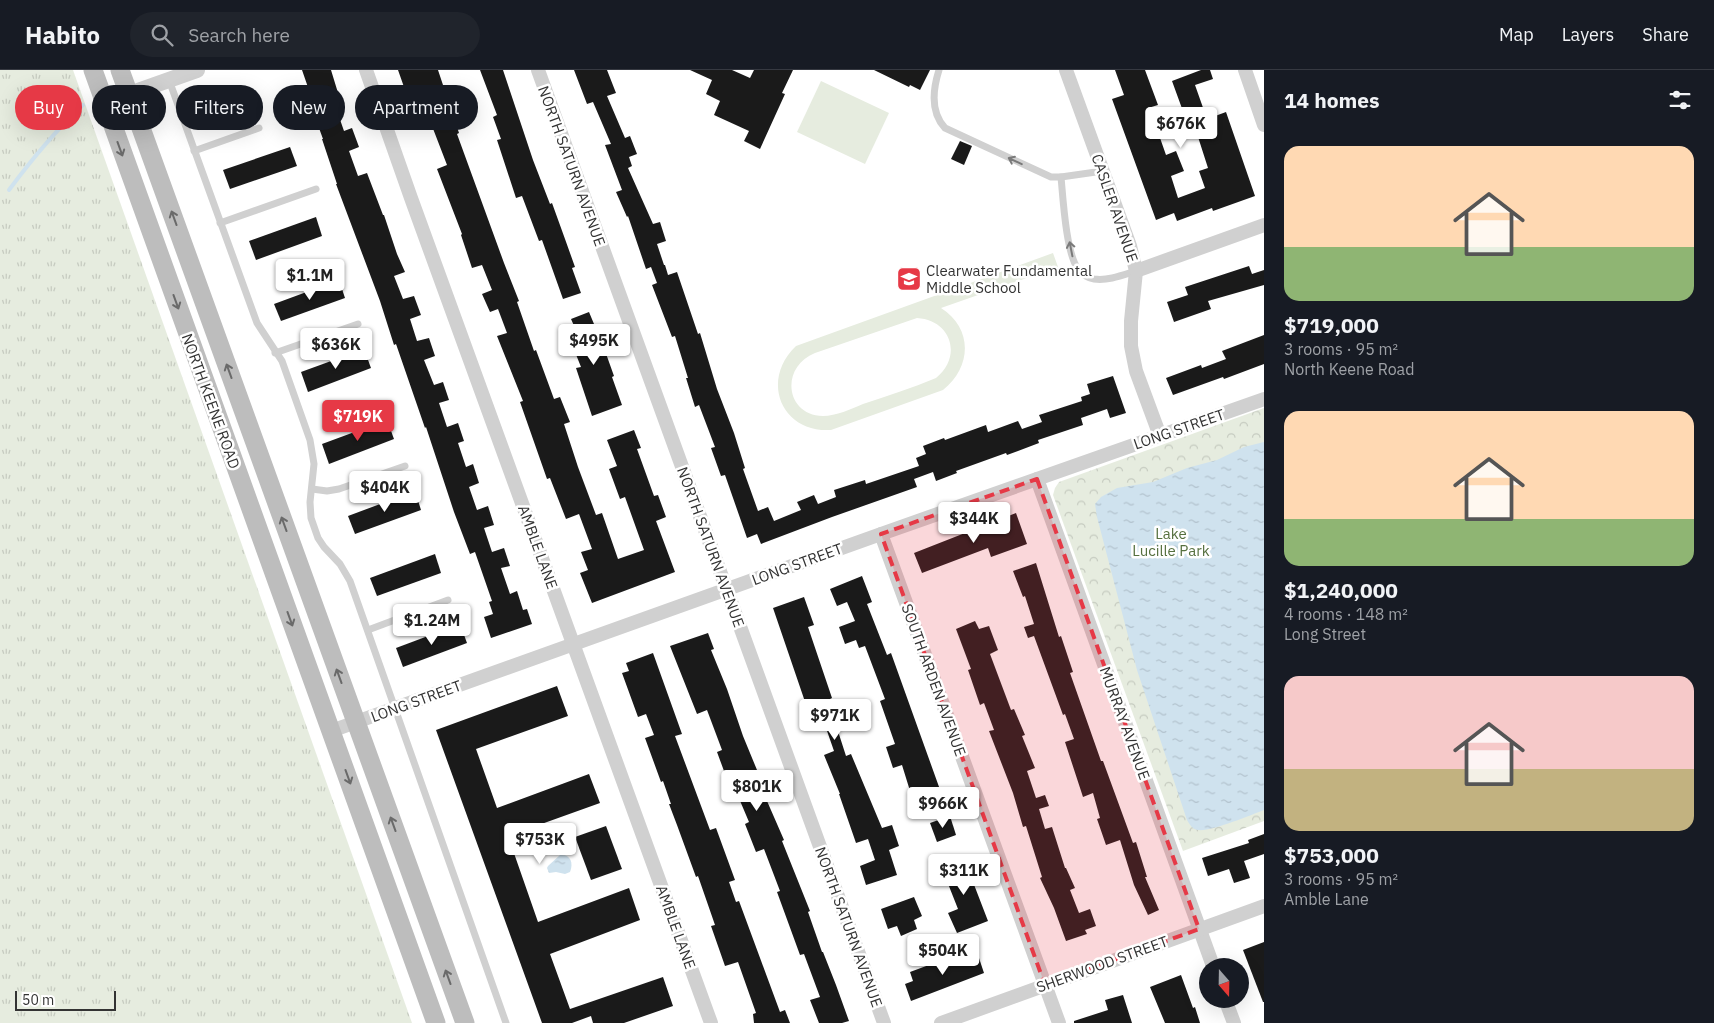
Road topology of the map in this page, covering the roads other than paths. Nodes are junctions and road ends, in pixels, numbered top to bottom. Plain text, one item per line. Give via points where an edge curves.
1 (93, 70) edge
2 (120, 70) edge
3 (197, 70) edge
4 (366, 70) edge
5 (538, 70) edge
6 (939, 70) edge
7 (1066, 70) edge
8 (1245, 70) edge
9 (169, 80) junction
10 (98, 85) edge
11 (125, 85) edge
12 (154, 85) edge
13 (1264, 124) edge
14 (114, 130) edge
15 (141, 130) edge
16 (253, 130) edge
17 (194, 151) junction
18 (1103, 171) junction
19 (1061, 177) junction
20 (316, 189) dead end
21 (220, 223) junction
22 (1264, 225) edge
23 (1136, 271) junction
24 (358, 324) dead end
25 (275, 353) junction
26 (1264, 399) edge
27 (1160, 436) junction
28 (405, 466) dead end
29 (1037, 479) junction
30 (312, 489) junction
31 (881, 534) junction
32 (726, 589) junction
33 (448, 600) dead end
34 (368, 630) junction
35 (574, 644) junction
36 (396, 708) junction
37 (356, 722) junction
38 (331, 731) junction
39 (1264, 906) edge
40 (1199, 929) junction
41 (1210, 958) edge
42 (1045, 985) junction
43 (1228, 1008) edge
44 (436, 1023) edge
45 (465, 1023) edge
46 (506, 1023) edge
47 (711, 1023) edge
48 (884, 1023) edge
49 (941, 1023) edge
50 (1059, 1023) edge
51 (1234, 1023) edge

1 - 10 main road, NORTH KEENE ROAD
2 - 11 main road, NORTH KEENE ROAD
3 - 9 street
4 - 35 street, AMBLE LANE
5 - 32 street, NORTH SATURN AVENUE
19 -> 6 lane via 1041,172 945,128 933,96
7 - 18 street, CASLER AVENUE
8 - 13 street
9 - 12 street
9 - 17 lane
14 -> 38 main road, NORTH KEENE ROAD
37 -> 15 main road, NORTH KEENE ROAD
16 - 17 lane
17 - 21 lane
18 - 19 lane
18 - 23 street, CASLER AVENUE
23 -> 19 lane via 1095,279 1077,268 1069,241
20 - 21 lane
21 - 25 lane via 258,323
22 - 23 street
23 - 27 street, CASLER AVENUE via 1130,321 1131,346 1136,371
24 - 25 lane
25 - 30 lane via 282,361 310,440 314,464
26 - 27 street, LONG STREET
27 - 29 street, LONG STREET
28 - 30 lane via 339,489
29 - 31 street, LONG STREET
29 - 40 street, MURRAY AVENUE
30 - 34 lane via 310,502 318,538 350,581
31 - 32 street, LONG STREET
31 - 42 street, SOUTH ARDEN AVENUE
32 - 35 street, LONG STREET
32 - 48 street, NORTH SATURN AVENUE
33 - 34 lane
34 - 36 lane
35 - 36 street, LONG STREET
35 - 47 street, AMBLE LANE
36 - 37 street, LONG STREET
36 - 46 lane
37 - 38 street, LONG STREET
45 -> 37 main road, NORTH KEENE ROAD
38 -> 44 main road, NORTH KEENE ROAD
39 - 40 street, SHERWOOD STREET
40 - 41 street, MURRAY AVENUE
40 - 42 street, SHERWOOD STREET
42 - 49 street, SHERWOOD STREET
42 - 50 street, SOUTH ARDEN AVENUE
43 - 51 street

